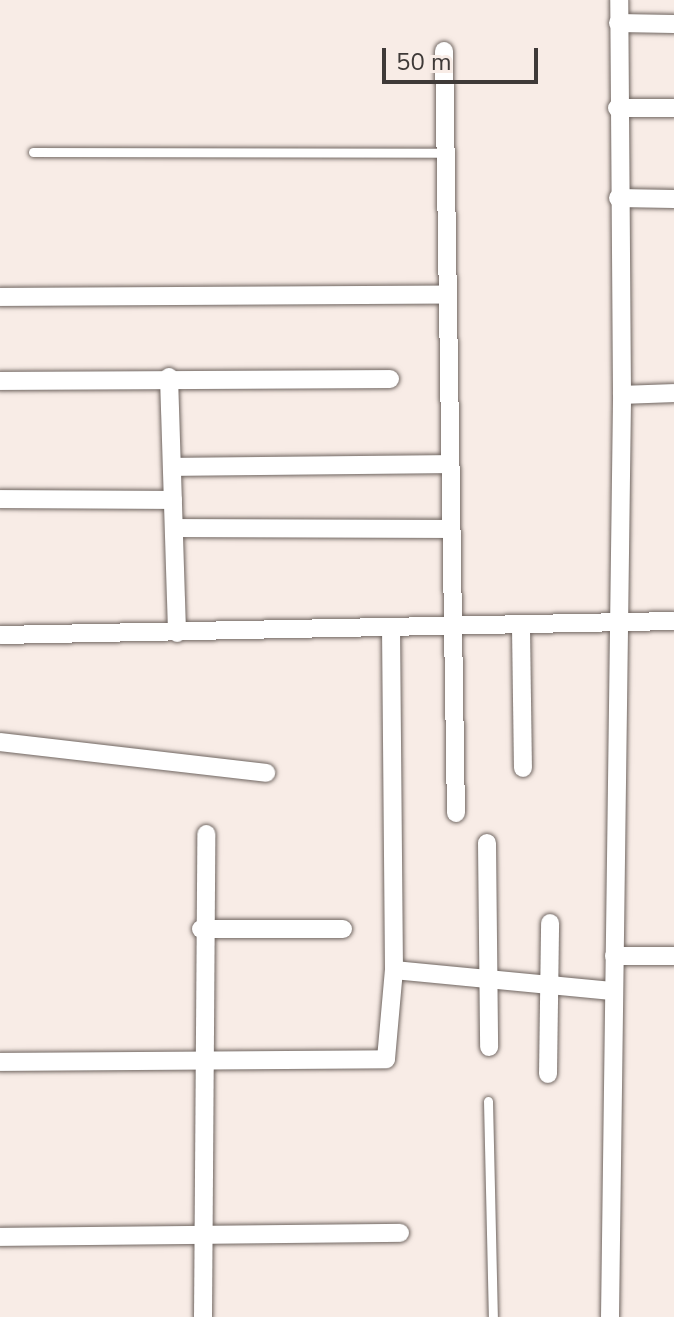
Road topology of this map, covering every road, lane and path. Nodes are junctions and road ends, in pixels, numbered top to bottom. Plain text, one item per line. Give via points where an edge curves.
1 (619, 0) edge
2 (618, 23) junction
3 (674, 24) edge
4 (444, 51) dead end
5 (617, 108) junction
6 (674, 108) edge
7 (33, 152) dead end
8 (445, 153) junction
9 (618, 198) junction
10 (674, 199) edge
11 (446, 295) junction
12 (0, 297) edge
13 (169, 377) junction
14 (390, 379) dead end
15 (0, 381) edge
16 (674, 393) edge
17 (622, 395) junction
18 (448, 464) junction
19 (172, 467) junction
20 (0, 499) edge
21 (173, 500) junction
22 (174, 528) junction
23 (448, 529) junction
24 (674, 621) edge
25 (614, 624) junction
26 (521, 628) junction
27 (449, 631) junction
28 (391, 632) junction
29 (177, 633) junction
30 (0, 635) edge
31 (0, 742) edge
32 (523, 768) dead end
33 (266, 773) dead end
34 (456, 813) dead end
35 (206, 834) dead end
36 (487, 843) dead end
37 (550, 923) dead end
38 (201, 929) junction
39 (343, 929) dead end
40 (614, 956) junction
41 (674, 956) edge
42 (394, 970) junction
43 (487, 979) junction
44 (549, 985) junction
45 (612, 991) junction
46 (489, 1047) dead end
47 (199, 1059) junction
48 (0, 1062) edge
49 (548, 1074) dead end
50 (488, 1101) dead end
51 (400, 1233) dead end
52 (205, 1236) junction
53 (0, 1237) edge
54 (203, 1317) edge
55 (493, 1317) edge
56 (610, 1317) edge

1 - 2 street
2 - 3 street
2 - 5 street
4 - 8 street
5 - 6 street
5 - 9 street
7 - 8 lane
8 - 11 street
9 - 10 street
9 - 17 street
11 - 12 street
11 - 18 street
13 - 14 street
13 - 15 street
13 - 19 street
16 - 17 street
17 - 25 street
18 - 19 street
18 - 23 street
19 - 21 street
20 - 21 street
21 - 22 street
22 - 23 street
22 - 29 street
23 - 27 street
24 - 25 street
25 - 26 street
25 - 40 street
26 - 27 street
26 - 32 street
27 - 28 street
27 - 34 street
28 - 29 street
28 - 42 street
29 - 30 street
31 - 33 street
35 - 38 street
36 - 43 street
37 - 44 street
38 - 39 street
38 - 47 street
40 - 41 street
40 - 45 street
42 - 43 street
42 - 47 street via 391,1051 379,1062
43 - 44 street
43 - 46 street
44 - 45 street
44 - 49 street
45 - 56 street
47 - 48 street
47 - 52 street
50 - 55 lane
51 - 52 street
52 - 53 street
52 - 54 street

